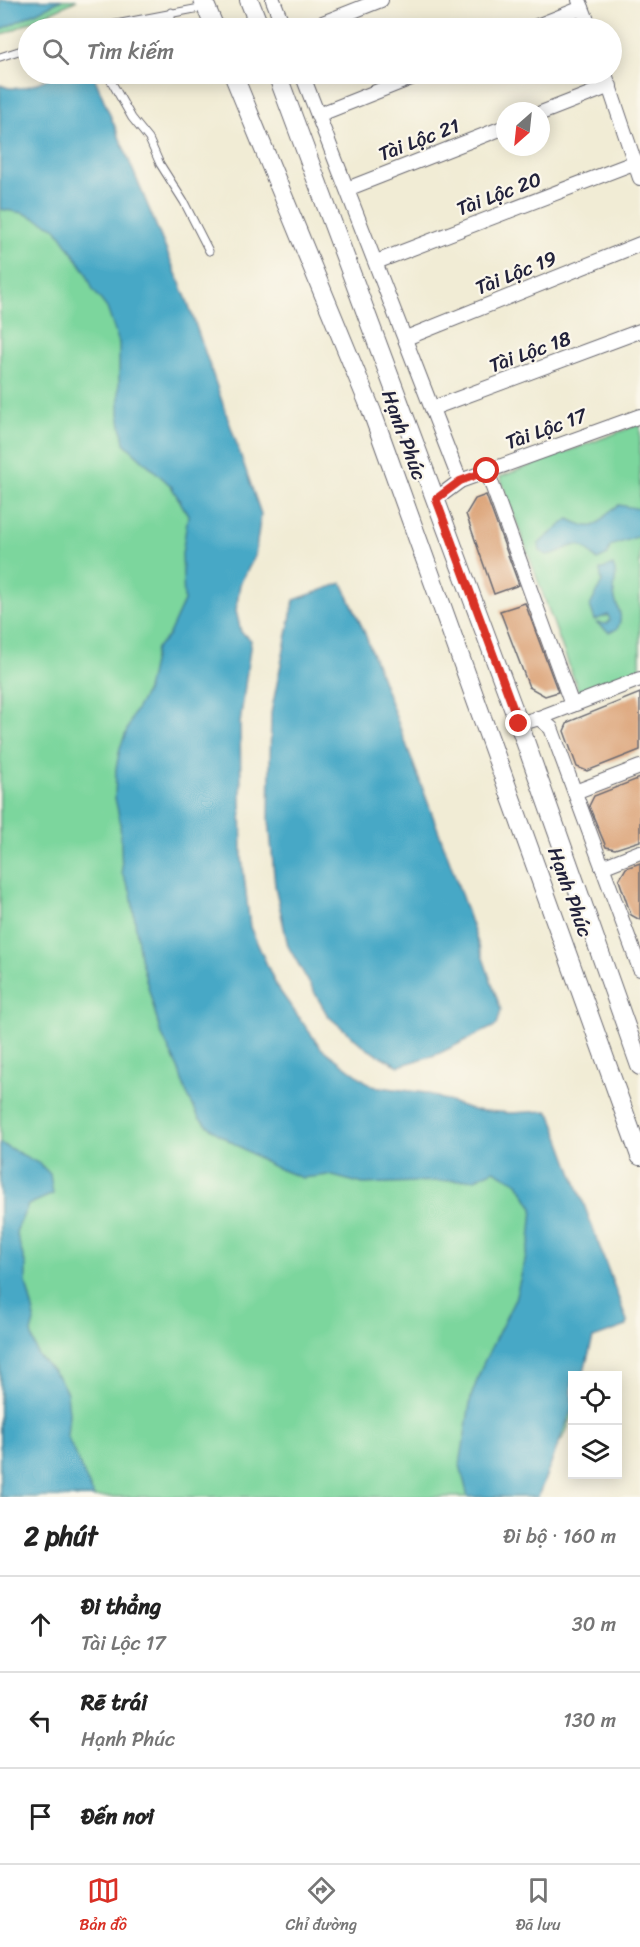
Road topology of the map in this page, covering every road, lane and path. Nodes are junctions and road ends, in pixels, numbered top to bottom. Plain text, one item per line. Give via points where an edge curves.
1 (249, 0) edge
2 (273, 0) edge
3 (381, 0) edge
4 (205, 4) edge
5 (581, 4) edge
6 (171, 12) junction
7 (145, 18) edge
8 (171, 18) edge
9 (211, 18) edge
10 (256, 18) edge
11 (280, 18) edge
12 (335, 18) edge
13 (552, 18) edge
14 (18, 51) edge
15 (0, 57) edge
16 (112, 84) edge
17 (237, 84) edge
18 (281, 84) edge
19 (306, 84) edge
20 (396, 84) edge
21 (600, 84) edge
22 (609, 84) edge
23 (550, 109) edge
24 (318, 115) junction
25 (496, 131) edge
26 (636, 162) junction
27 (640, 178) edge
28 (347, 189) junction
29 (640, 244) edge
30 (209, 251) dead end
31 (376, 262) junction
32 (640, 331) edge
33 (406, 338) junction
34 (433, 408) junction
35 (640, 416) edge
36 (487, 471) junction
37 (460, 481) junction
38 (436, 499) junction
39 (411, 518) junction
40 (640, 679) edge
41 (572, 705) junction
42 (539, 718) junction
43 (519, 724) junction
44 (640, 767) edge
45 (575, 792) junction
46 (640, 852) edge
47 (602, 867) junction
48 (635, 941) edge
49 (640, 969) edge
50 (632, 1024) edge
51 (598, 1038) junction
52 (640, 1066) edge
53 (640, 1156) edge

1 - 10 street
2 - 11 street
3 - 12 street
4 - 6 lane
4 - 9 street
5 - 13 street
6 - 7 lane
6 - 8 lane
14 - 15 lane
16 - 30 lane via 149,138
17 - 39 street, Hạnh Phúc via 372,412
18 - 38 street, Hạnh Phúc
19 - 24 street
20 - 24 street
21 - 23 street
22 - 26 street
24 - 28 street
25 - 28 street, Tài Lộc 21
26 - 27 street
26 - 31 street, Tài Lộc 20
28 - 31 street
29 - 33 street, Tài Lộc 19
31 - 33 street
32 - 34 street, Tài Lộc 18
33 - 34 street
34 - 37 street
35 - 36 street, Tài Lộc 17
36 - 37 street, Tài Lộc 17
36 - 41 street
37 - 38 street, Tài Lộc 17
38 - 39 street
38 - 43 street, Hạnh Phúc
39 - 51 street, Hạnh Phúc
40 - 41 street
41 - 42 street
42 - 43 street
42 - 45 street via 551,728
43 - 50 street, Hạnh Phúc
44 - 45 street
45 - 47 street
46 - 47 street
47 - 48 street
48 - 49 street
50 - 51 street
50 - 52 street, Hạnh Phúc
51 - 53 street, Hạnh Phúc

